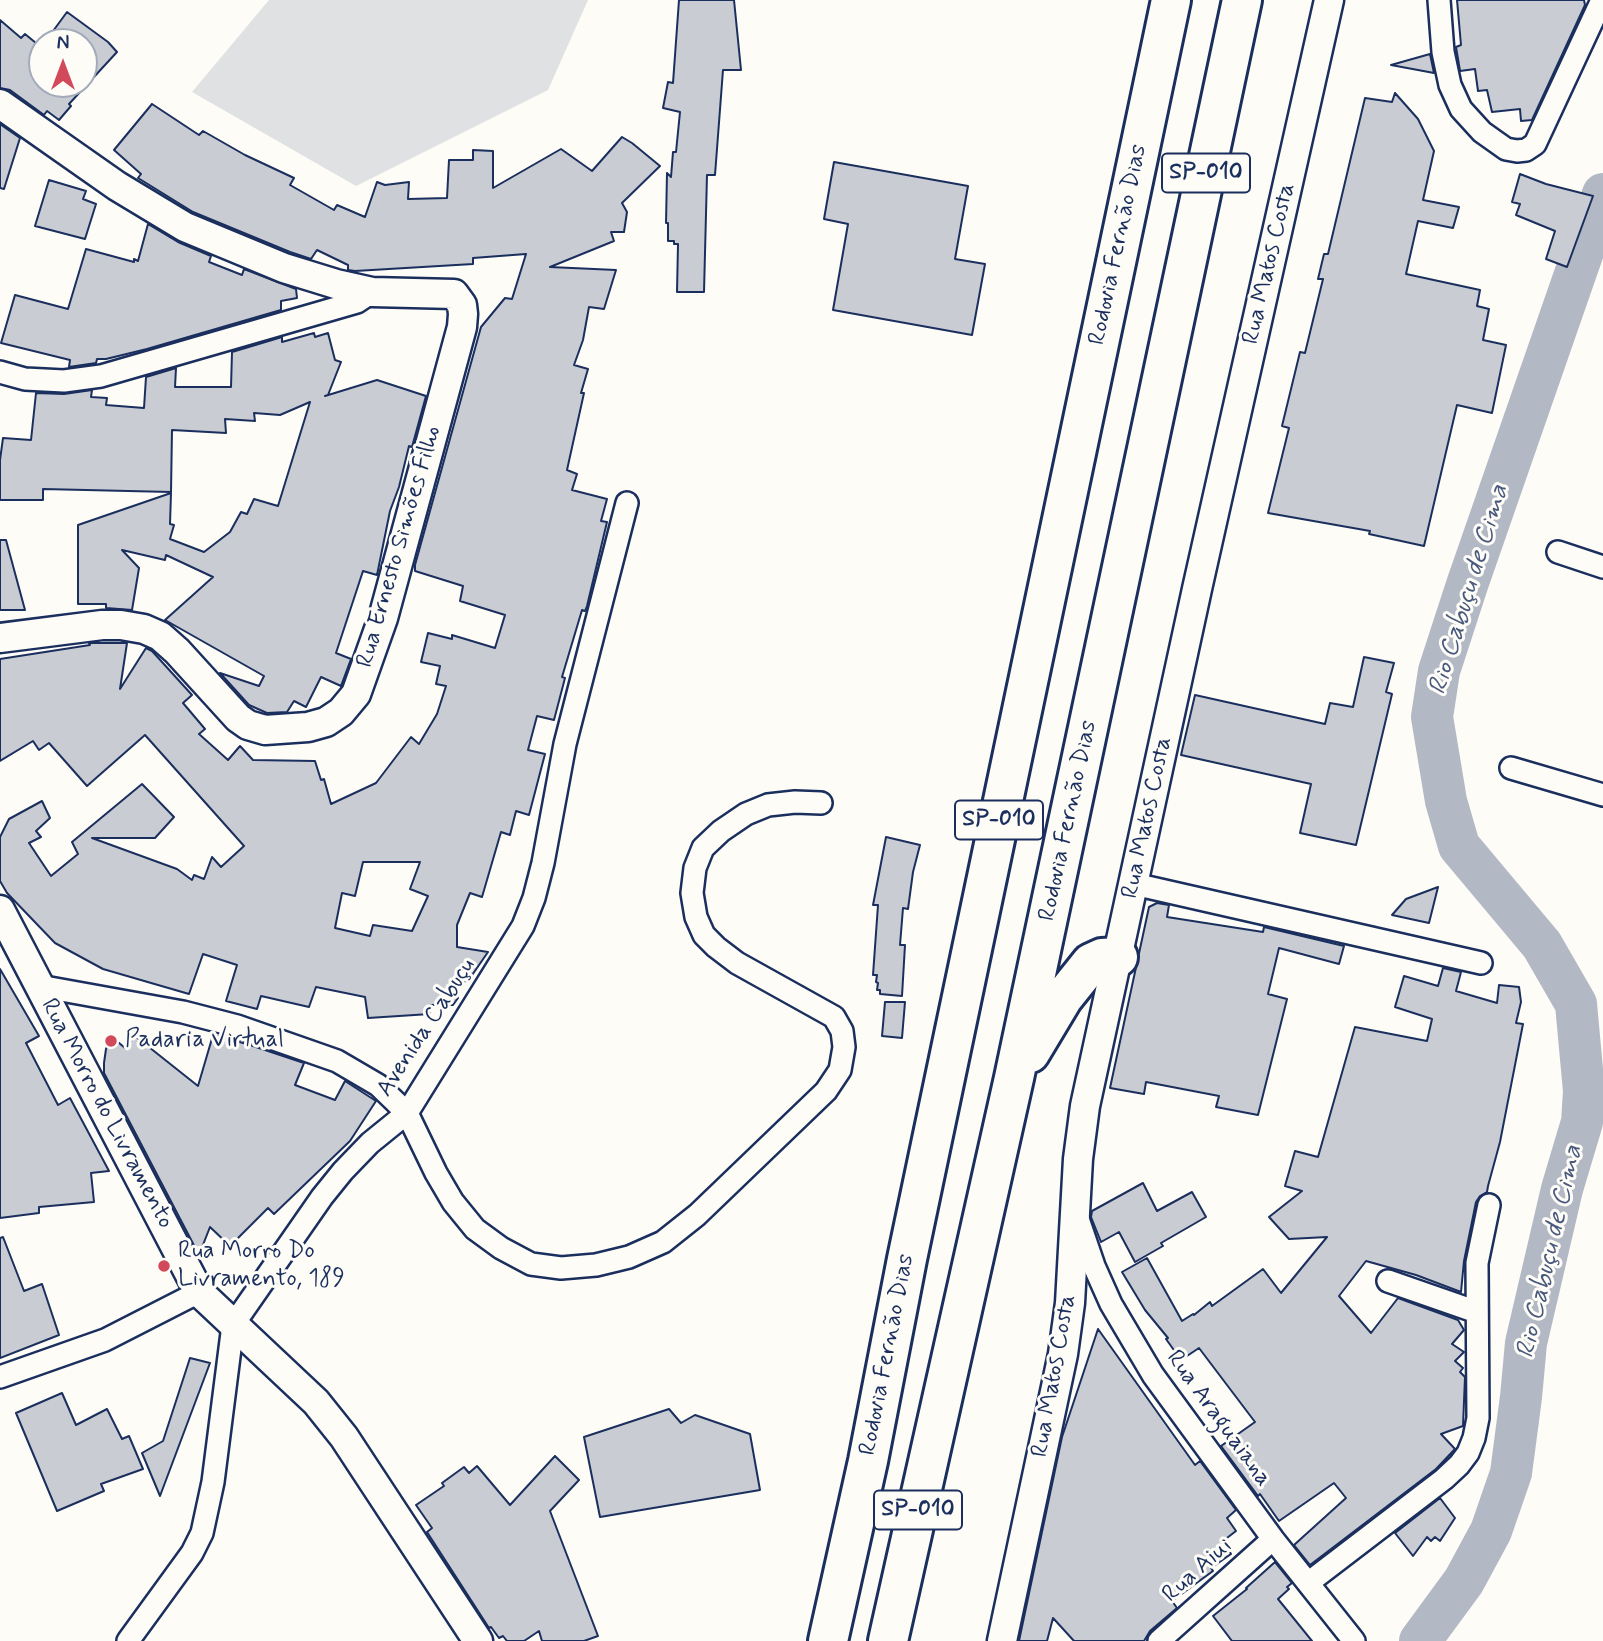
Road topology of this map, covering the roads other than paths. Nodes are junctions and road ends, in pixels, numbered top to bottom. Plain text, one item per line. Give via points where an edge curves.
1 (1171, 0) edge
2 (1242, 0) edge
3 (1329, 0) edge
4 (1439, 0) edge
5 (1602, 0) edge
6 (0, 104) edge
7 (372, 292) junction
8 (0, 372) edge
9 (627, 503) dead end
10 (1558, 552) dead end
11 (1603, 566) edge
12 (0, 638) edge
13 (1511, 768) dead end
14 (1603, 794) edge
15 (821, 803) dead end
16 (1134, 884) junction
17 (0, 910) edge
18 (1118, 957) junction
19 (1481, 963) dead end
20 (39, 986) junction
21 (1014, 1079) junction
22 (407, 1113) junction
23 (1489, 1205) dead end
24 (1074, 1207) junction
25 (1388, 1282) dead end
26 (199, 1292) junction
27 (1476, 1312) junction
28 (233, 1325) junction
29 (0, 1377) edge
30 (1273, 1539) junction
31 (1308, 1583) junction
32 (128, 1641) edge
33 (478, 1641) edge
34 (828, 1641) edge
35 (888, 1641) edge
36 (1002, 1641) edge
37 (1159, 1641) edge
38 (1354, 1641) edge

1 - 34 highway, Rodovia Fernão Dias / SP-010
2 - 21 highway, Rodovia Fernão Dias / SP-010
3 - 16 street, Rua Matos Costa
4 - 5 street via 1447,74 1461,109 1482,132 1517,151 1535,144
6 - 7 street via 117,186 185,227 284,268
7 - 8 street via 357,302 101,376 64,381
7 - 12 street, Rua Ernesto Simões Filho via 449,293 462,305 462,327 383,618 356,694 341,712 308,727 265,730 248,725 177,651 144,629 102,625
9 - 22 street, Avenida Cabuçu via 565,744 534,898 523,926
10 - 11 street
13 - 14 street
15 - 22 street via 768,805 721,831 703,848 692,893 704,935 716,947 834,1017 844,1046 840,1070 826,1091 663,1242 596,1265 561,1268 531,1264 475,1228 453,1202
16 - 18 street, Rua Matos Costa
16 - 19 street
17 - 20 street, Rua Morro do Livramento
18 - 21 highway via 1090,963
18 - 24 street, Rua Matos Costa via 1086,1106
20 - 22 street via 183,1012 288,1042 337,1060 378,1086
20 - 26 street, Rua Morro do Livramento
21 - 35 highway, Rodovia Fernão Dias / SP-010
22 - 28 street, Avenida Cabuçu via 343,1171
23 - 27 street via 1476,1263
24 - 30 street, Rua Araguaiana via 1094,1265 1130,1338
24 - 36 street, Rua Matos Costa via 1063,1354
25 - 27 street
26 - 28 street, Rua Morro do Livramento
26 - 29 street via 105,1340
27 - 31 street via 1478,1418 1468,1452 1444,1479
28 - 32 street, Avenida Cabuçu via 202,1533
28 - 33 street, Rua Morro do Livramento via 316,1402 344,1437
30 - 31 street, Rua Araguaiana
30 - 37 street, Rua Aiui
31 - 38 street, Rua Araguaiana

